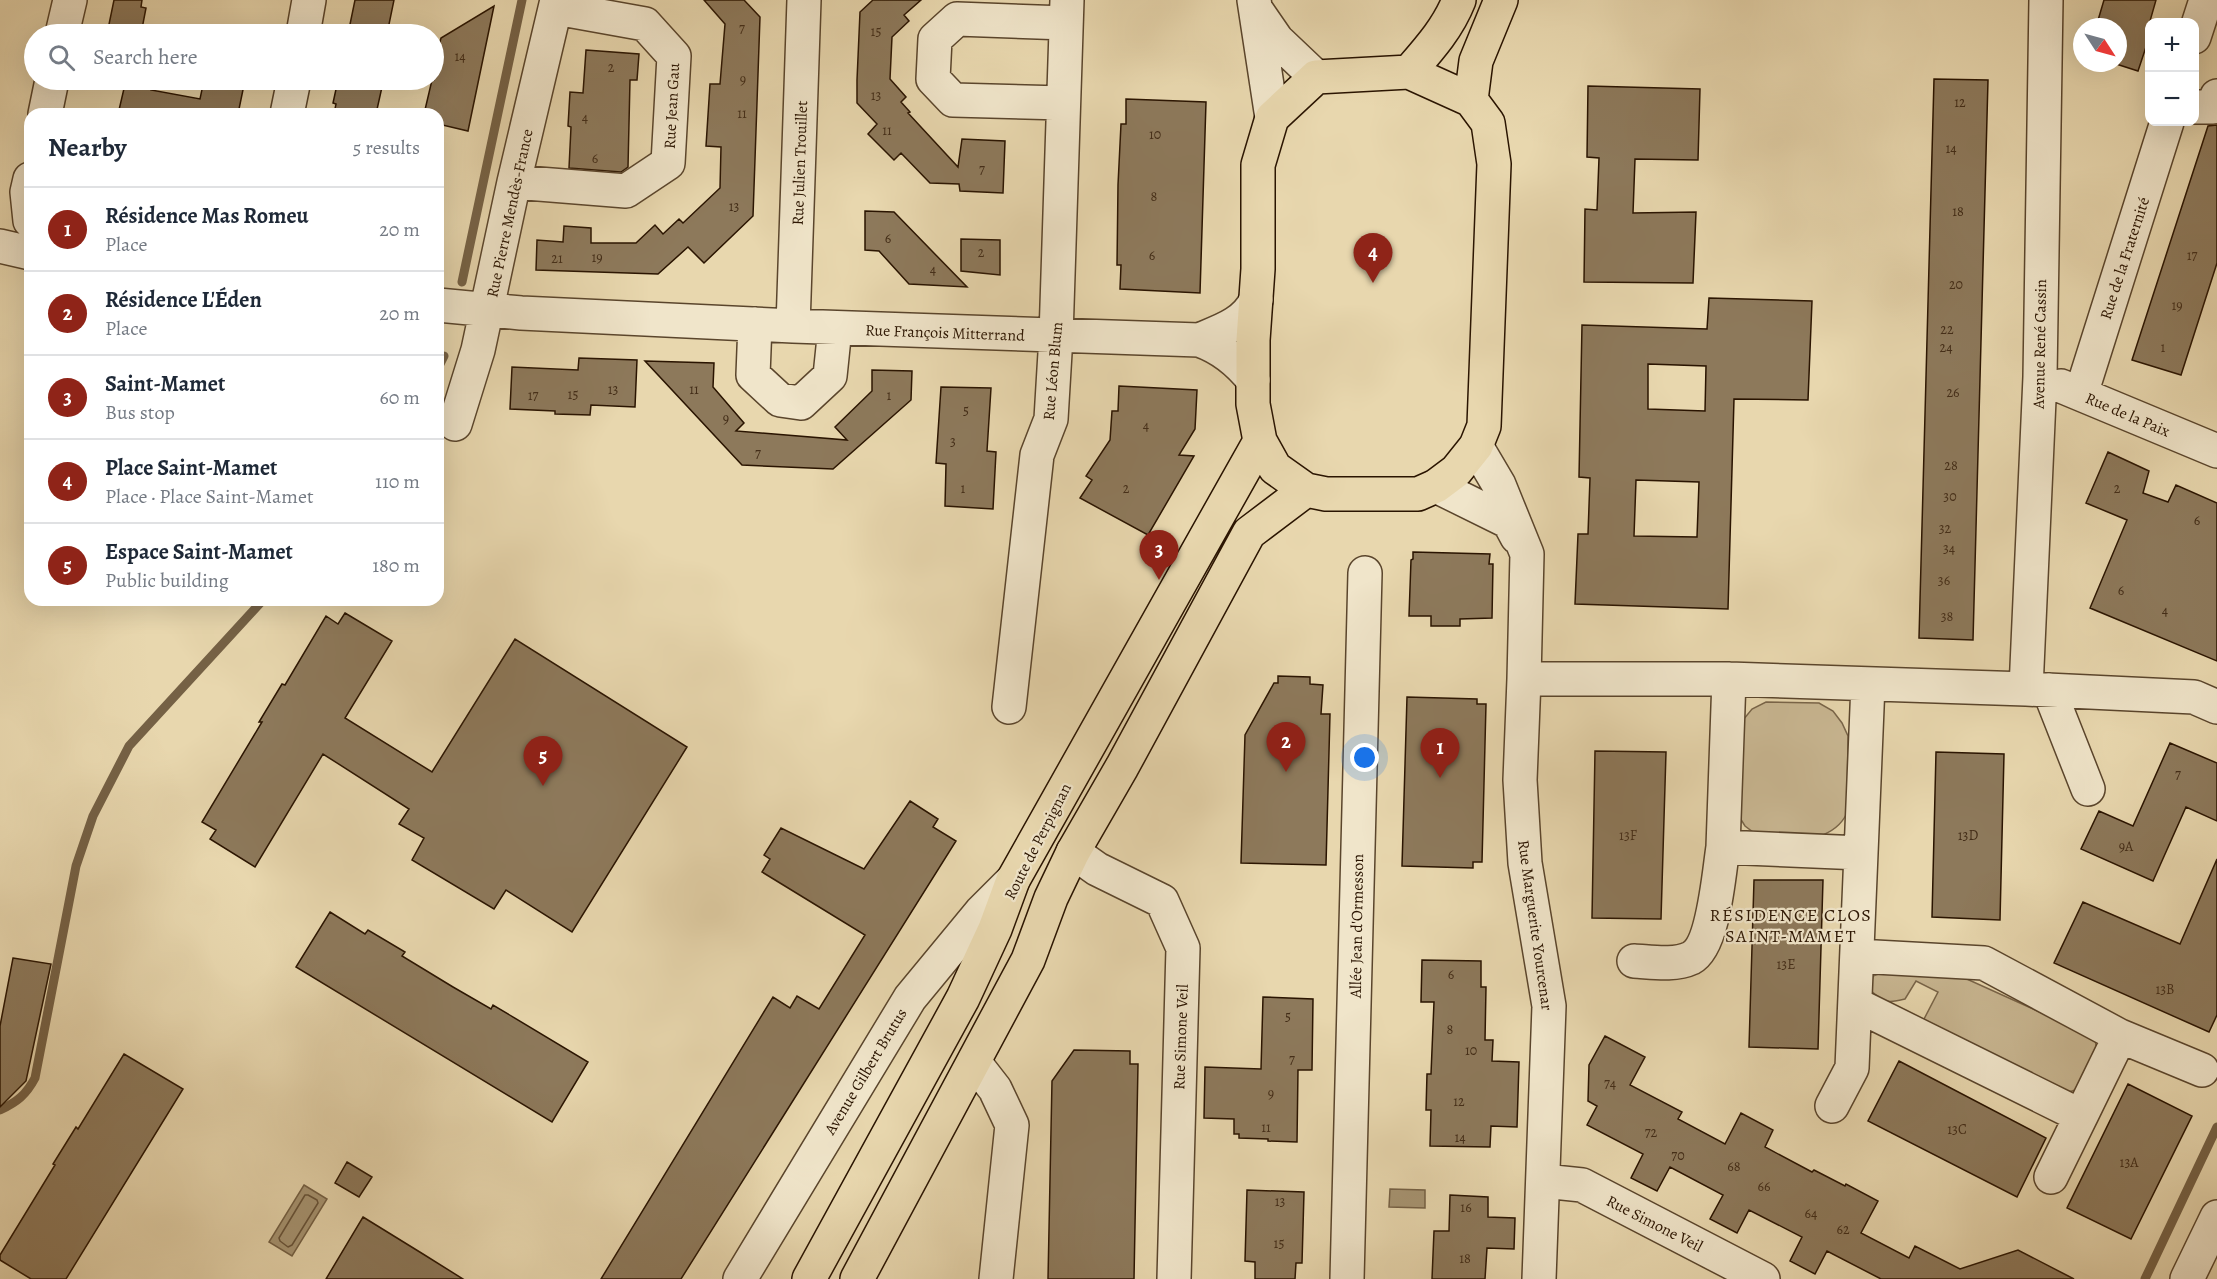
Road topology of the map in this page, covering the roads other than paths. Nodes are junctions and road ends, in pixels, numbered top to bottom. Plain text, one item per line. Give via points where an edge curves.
1 (70, 0) edge
2 (309, 0) edge
3 (804, 0) edge
4 (1459, 0) edge
5 (1502, 0) edge
6 (2046, 0) edge
7 (2206, 0) edge
8 (1254, 3) edge
9 (556, 4) edge
10 (1066, 12) edge
11 (2199, 22) edge
12 (64, 24) edge
13 (305, 24) edge
14 (1409, 72) junction
15 (1316, 77) junction
16 (50, 90) edge
17 (292, 90) edge
18 (2217, 96) edge
19 (1471, 100) junction
20 (1063, 103) junction
21 (2199, 107) edge
22 (46, 108) edge
23 (288, 108) edge
24 (1272, 118) junction
25 (2166, 126) edge
26 (514, 182) junction
27 (0, 246) edge
28 (24, 252) edge
29 (1256, 300) junction
30 (444, 306) edge
31 (488, 310) junction
32 (755, 324) junction
33 (793, 326) junction
34 (836, 328) junction
35 (1056, 336) junction
36 (1199, 339) junction
37 (2040, 377) junction
38 (1253, 380) junction
39 (2081, 394) junction
40 (455, 424) dead end
41 (1260, 441) junction
42 (1476, 446) junction
43 (2217, 451) edge
44 (1436, 486) junction
45 (1306, 490) junction
46 (1527, 554) junction
47 (1365, 573) dead end
48 (1524, 679) junction
49 (1729, 679) junction
50 (1868, 684) junction
51 (2038, 689) junction
52 (1009, 707) dead end
53 (2217, 707) edge
54 (2088, 789) dead end
55 (1723, 847) junction
56 (1073, 852) junction
57 (1860, 853) junction
58 (1013, 880) junction
59 (1857, 956) junction
60 (1634, 961) dead end
61 (1855, 1005) junction
62 (2120, 1036) junction
63 (974, 1062) junction
64 (2202, 1070) dead end
65 (1832, 1106) dead end
66 (2081, 1116) junction
67 (2051, 1177) dead end
68 (1544, 1181) junction
69 (2217, 1217) edge
70 (740, 1279) edge
71 (808, 1279) edge
72 (857, 1279) edge
73 (996, 1279) edge
74 (1174, 1279) edge
75 (1347, 1279) edge
76 (1539, 1279) edge
77 (1762, 1279) edge
78 (2187, 1279) edge

1 - 12 street
2 - 13 street
3 - 33 street, Rue Julien Trouillet
4 - 14 main road via 1449,21
5 - 19 main road via 1476,61
6 - 37 street, Avenue René Cassin
7 - 11 street
8 - 15 street via 1276,40
8 - 24 street
9 - 26 street, Rue Pierre Mendès-France
9 - 26 street, Rue Jean Gau via 645,24 674,56 668,163 626,191
10 - 20 street, Rue Léon Blum
10 - 20 street, Rue Léon Blum via 957,19 935,39 933,79 952,100
14 - 15 main road
14 - 19 main road
15 - 24 main road
16 - 22 street
17 - 23 street
18 - 21 street via 2213,108
19 - 42 main road via 1488,123 1494,164 1484,426
20 - 35 street, Rue Léon Blum
24 - 29 main road via 1258,165
25 - 39 street, Rue de la Fraternité
26 - 31 street, Rue Pierre Mendès-France
27 - 28 street
29 - 36 street, Rue François Mitterrand via 1226,330
29 - 38 main road
30 - 31 street, Rue François Mitterrand
31 - 32 street, Rue François Mitterrand
31 - 40 street, Rue Pierre Mendès-France
32 - 33 street, Rue François Mitterrand
32 - 34 street via 753,375 780,400 801,403 830,376
33 - 34 street, Rue François Mitterrand
34 - 35 street, Rue François Mitterrand
35 - 36 street, Rue François Mitterrand
35 - 52 street, Rue Léon Blum via 1051,419 1037,455
36 - 38 street, Rue François Mitterrand via 1228,354
37 - 39 street, Rue de la Paix
37 - 51 street, Avenue René Cassin
38 - 41 main road
39 - 43 street, Rue de la Paix
41 - 45 main road via 1275,468
41 - 58 main road, Route de Perpignan
42 - 44 main road via 1456,471
42 - 46 street via 1499,485
44 - 45 main road via 1418,494 1326,494
44 - 46 street via 1509,522
45 - 56 main road via 1249,533
46 - 48 street, Rue Marguerite Yourcenar
47 - 75 street, Allée Jean d'Ormesson
48 - 49 street
48 - 68 street, Rue Marguerite Yourcenar via 1520,780 1525,863 1550,1006
49 - 50 street
49 - 55 street
50 - 51 street
50 - 57 street
51 - 53 street via 2194,697
51 - 54 street
55 - 57 street
55 - 60 street via 1713,909 1701,947 1689,959 1674,963
56 - 63 main road via 1028,960
56 - 74 street, Rue Simone Veil via 1097,869 1162,901 1183,948
57 - 59 street
58 - 70 street, Avenue Gilbert Brutus via 981,912 910,998
58 - 71 main road, Route de Perpignan via 963,998
59 - 61 street
59 - 62 street via 1984,963
61 - 65 street via 1852,1068
61 - 66 street
62 - 64 street
62 - 66 street
63 - 72 main road
63 - 73 street via 995,1089 1012,1125
66 - 67 street
68 - 76 street, Rue Marguerite Yourcenar
68 - 77 street, Rue Simone Veil via 1582,1185
69 - 78 street

